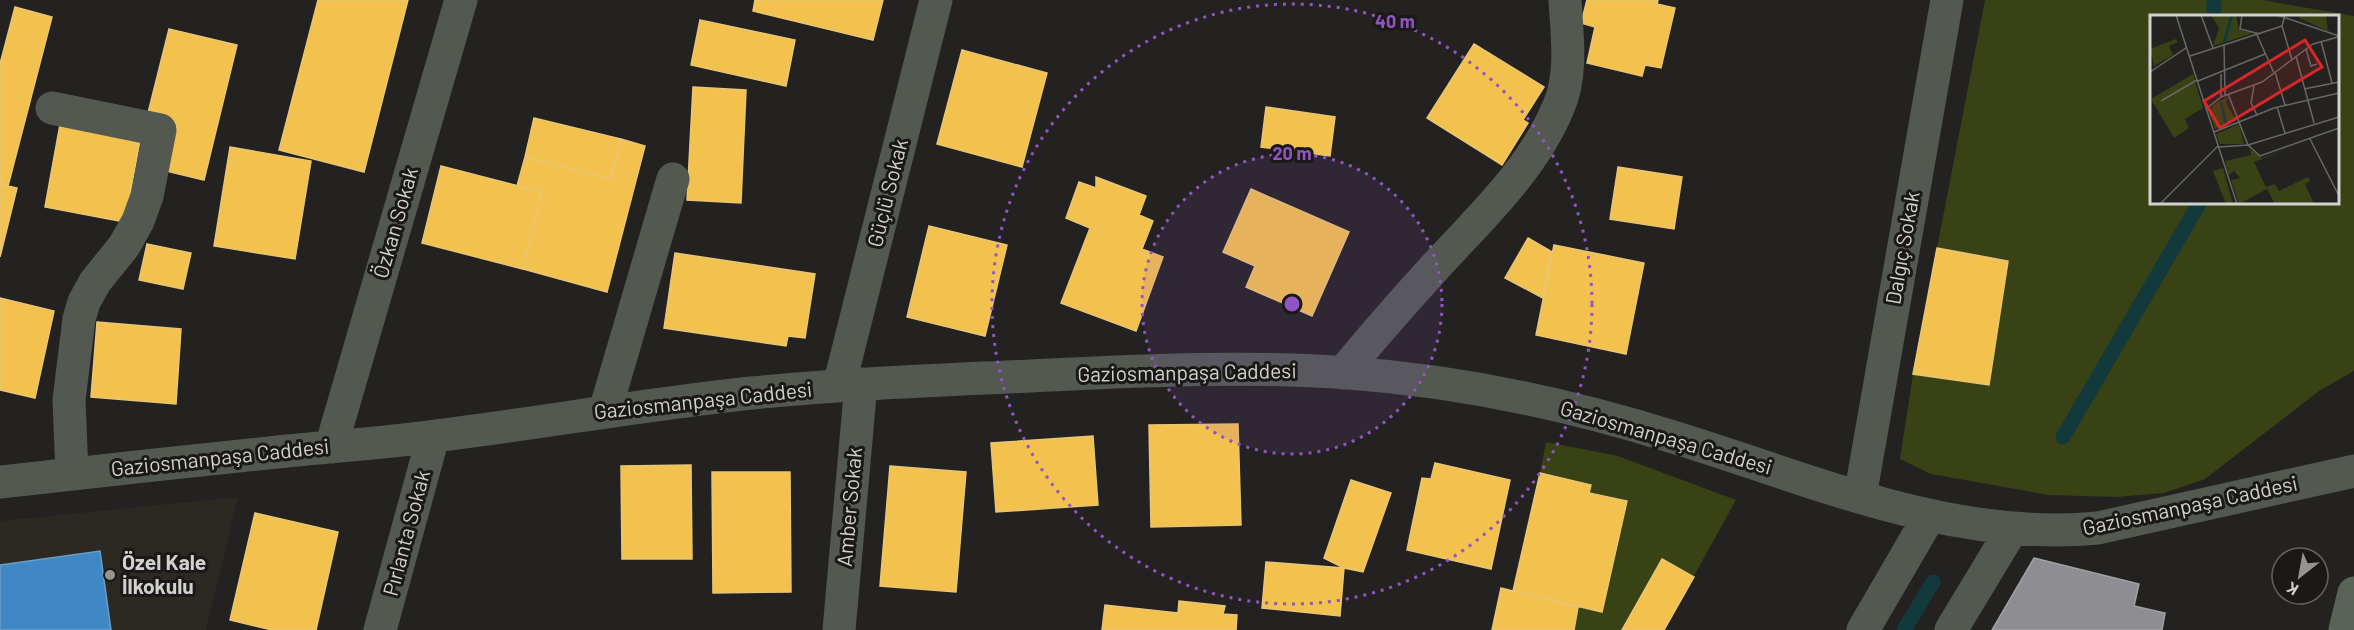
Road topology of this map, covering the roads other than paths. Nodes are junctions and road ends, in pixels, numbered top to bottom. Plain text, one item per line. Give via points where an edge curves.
1 (461, 0) edge
2 (936, 0) edge
3 (1565, 0) edge
4 (1947, 0) edge
5 (52, 108) dead end
6 (673, 179) dead end
7 (1342, 373) junction
8 (850, 385) junction
9 (605, 411) junction
10 (434, 437) junction
11 (331, 447) junction
12 (2354, 471) edge
13 (72, 474) junction
14 (0, 482) edge
15 (1860, 497) junction
16 (1930, 515) junction
17 (2012, 529) junction
18 (2354, 593) edge
19 (380, 630) edge
20 (839, 630) edge
21 (1863, 630) edge
22 (1951, 630) edge
23 (2345, 630) edge

1 - 11 street, Özkan Sokak
2 - 8 street, Güçlü Sokak
3 - 7 street via 1568,51 1564,89 1558,108 1531,156 1494,204
4 - 15 street, Dalgıç Sokak
5 - 13 street via 160,130 138,221 95,282 79,319 69,400
6 - 9 street
7 - 8 street, Gaziosmanpaşa Caddesi via 1169,369
7 - 15 street, Gaziosmanpaşa Caddesi via 1421,379 1577,410
8 - 9 street, Gaziosmanpaşa Caddesi
8 - 20 street, Amber Sokak
9 - 10 street, Gaziosmanpaşa Caddesi
10 - 11 street, Gaziosmanpaşa Caddesi
10 - 19 street, Pırlanta Sokak
11 - 13 street, Gaziosmanpaşa Caddesi
12 - 17 street, Gaziosmanpaşa Caddesi via 2098,528
13 - 14 street, Gaziosmanpaşa Caddesi
15 - 16 street, Gaziosmanpaşa Caddesi
16 - 17 street, Gaziosmanpaşa Caddesi
16 - 21 street
17 - 22 street
18 - 23 main road

